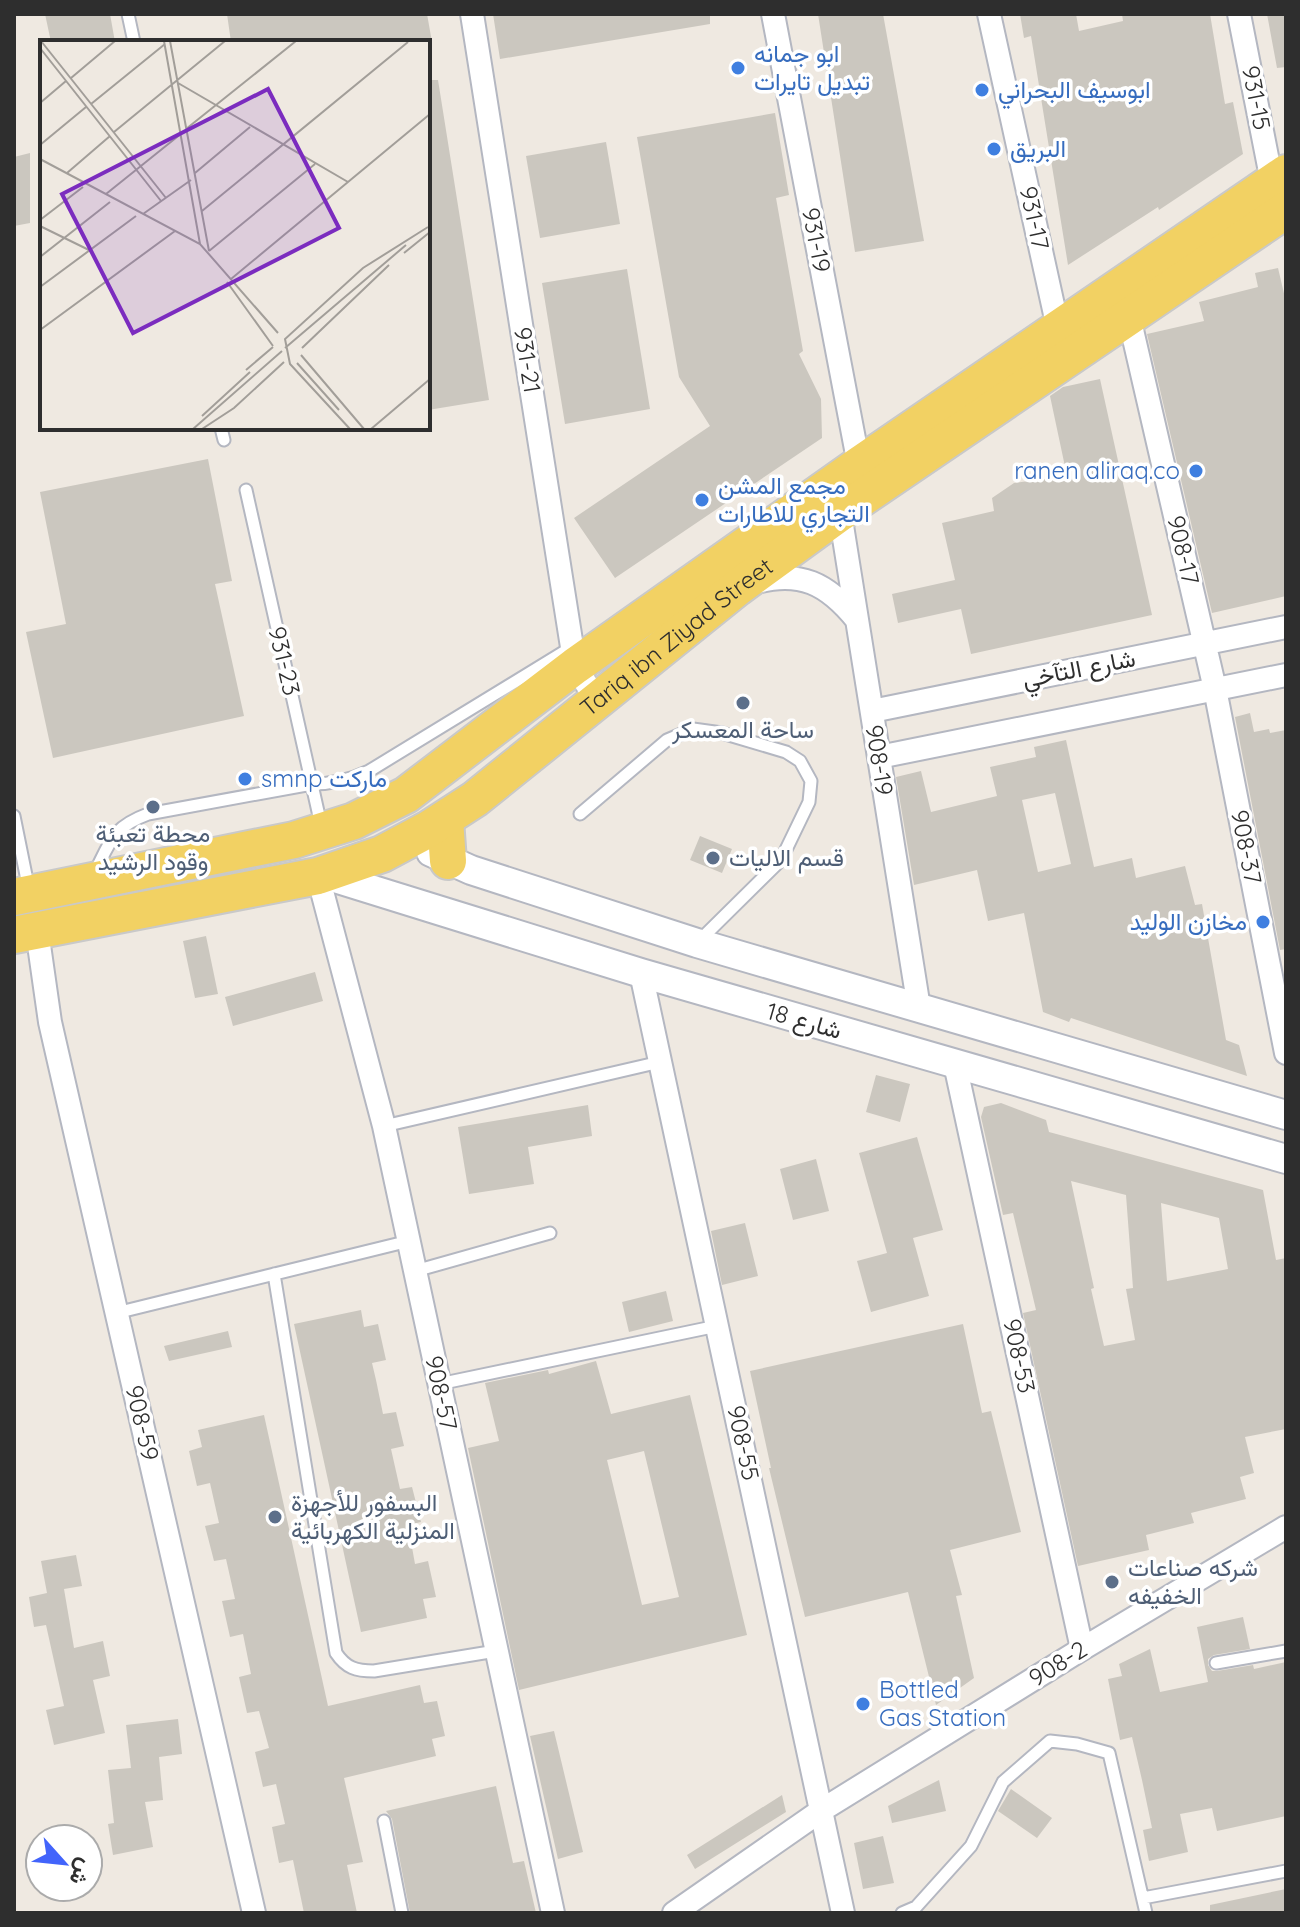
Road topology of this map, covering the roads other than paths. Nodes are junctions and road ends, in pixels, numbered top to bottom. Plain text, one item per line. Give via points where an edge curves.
1 (128, 14) edge
2 (472, 14) edge
3 (773, 14) edge
4 (989, 14) edge
5 (1239, 14) edge
6 (134, 40) edge
7 (1281, 188) edge
8 (1129, 317) junction
9 (1058, 328) junction
10 (859, 465) junction
11 (246, 490) dead end
12 (840, 513) junction
13 (737, 588) junction
14 (857, 620) junction
15 (1286, 627) edge
16 (1205, 643) junction
17 (574, 656) junction
18 (1286, 675) edge
19 (1215, 689) junction
20 (597, 701) junction
21 (872, 711) junction
22 (879, 757) junction
23 (312, 784) junction
24 (580, 814) dead end
25 (14, 816) edge
26 (445, 820) junction
27 (322, 831) junction
28 (409, 840) junction
29 (448, 861) junction
30 (322, 876) junction
31 (90, 882) junction
32 (21, 895) edge
33 (24, 935) edge
34 (710, 946) junction
35 (641, 973) junction
36 (710, 993) junction
37 (919, 1008) junction
38 (1286, 1053) edge
39 (660, 1062) junction
40 (955, 1064) junction
41 (1286, 1115) edge
42 (384, 1126) junction
43 (1286, 1159) edge
44 (550, 1233) dead end
45 (409, 1241) junction
46 (415, 1271) junction
47 (274, 1274) junction
48 (116, 1313) junction
49 (717, 1326) junction
50 (439, 1384) junction
51 (1286, 1527) edge
52 (1082, 1649) junction
53 (496, 1651) junction
54 (1286, 1651) edge
55 (1216, 1663) dead end
56 (822, 1810) junction
57 (384, 1821) dead end
58 (1286, 1871) edge
59 (1143, 1898) junction
60 (254, 1913) edge
61 (402, 1913) edge
62 (553, 1913) edge
63 (674, 1913) edge
64 (843, 1913) edge
65 (902, 1913) edge
66 (1146, 1913) edge

1 - 6 lane
2 - 17 street, 931-21
3 - 10 street, 931-19
4 - 9 street, 931-17
5 - 7 street, 931-15
7 - 8 main road, Tariq ibn Ziyad Street
7 - 9 main road, Tariq ibn Ziyad Street
8 - 12 main road, Tariq ibn Ziyad Street
8 - 16 street, 908-17
9 - 10 main road, Tariq ibn Ziyad Street
10 - 17 main road, Tariq ibn Ziyad Street
11 - 23 lane, 931-23
12 - 13 main road, Tariq ibn Ziyad Street
12 - 14 street, 908-19
13 - 14 street via 770,578 799,578 826,589
13 - 20 main road, Tariq ibn Ziyad Street
14 - 21 street, 908-19
15 - 16 street, شارع التآخي
16 - 19 street, 908-17
16 - 21 street, شارع التآخي
17 - 20 street, 931-21
17 - 23 lane via 369,771 331,784
17 - 27 main road, Tariq ibn Ziyad Street via 406,795
18 - 19 street, شارع التآخي
19 - 22 street, شارع التآخي
19 - 38 street, 908-37
20 - 26 main road, Tariq ibn Ziyad Street
21 - 22 street, 908-19
22 - 37 street, 908-19
23 - 27 lane, 931-23
23 - 31 lane via 134,819 118,829
24 - 34 lane via 667,740 693,729 786,752 800,761 811,781 809,802 781,860
25 - 32 lane
26 - 28 main road, Tariq ibn Ziyad Street
26 - 29 main road
27 - 31 main road, Tariq ibn Ziyad Street
28 - 29 street, شارع 18
28 - 30 main road, Tariq ibn Ziyad Street
29 - 34 street, شارع 18
30 - 33 main road, Tariq ibn Ziyad Street
30 - 35 street, شارع 18
30 - 42 street, 908-57
31 - 32 main road, Tariq ibn Ziyad Street
33 - 48 street, 908-59 via 50,1022
34 - 36 street
34 - 37 street, شارع 18
35 - 36 street, شارع 18
35 - 39 street, 908-55
36 - 40 street, شارع 18
37 - 41 street, شارع 18
39 - 42 lane
39 - 49 street, 908-55
40 - 43 street, شارع 18
40 - 52 street, 908-53
42 - 45 street, 908-57
44 - 46 lane
45 - 46 street, 908-57
45 - 47 lane
46 - 50 street, 908-57
47 - 48 lane
47 - 53 lane via 336,1653 358,1671 374,1671
48 - 60 street, 908-59
49 - 50 lane
49 - 56 street, 908-55
50 - 53 street, 908-57
51 - 52 street, 908-2
52 - 56 street, 908-2
53 - 62 street, 908-57
54 - 55 lane
56 - 63 street, 908-2
56 - 64 street, 908-55
57 - 61 lane
58 - 59 lane
59 - 65 lane via 1109,1753 1050,1741 1003,1782 971,1846 916,1907
59 - 66 lane

